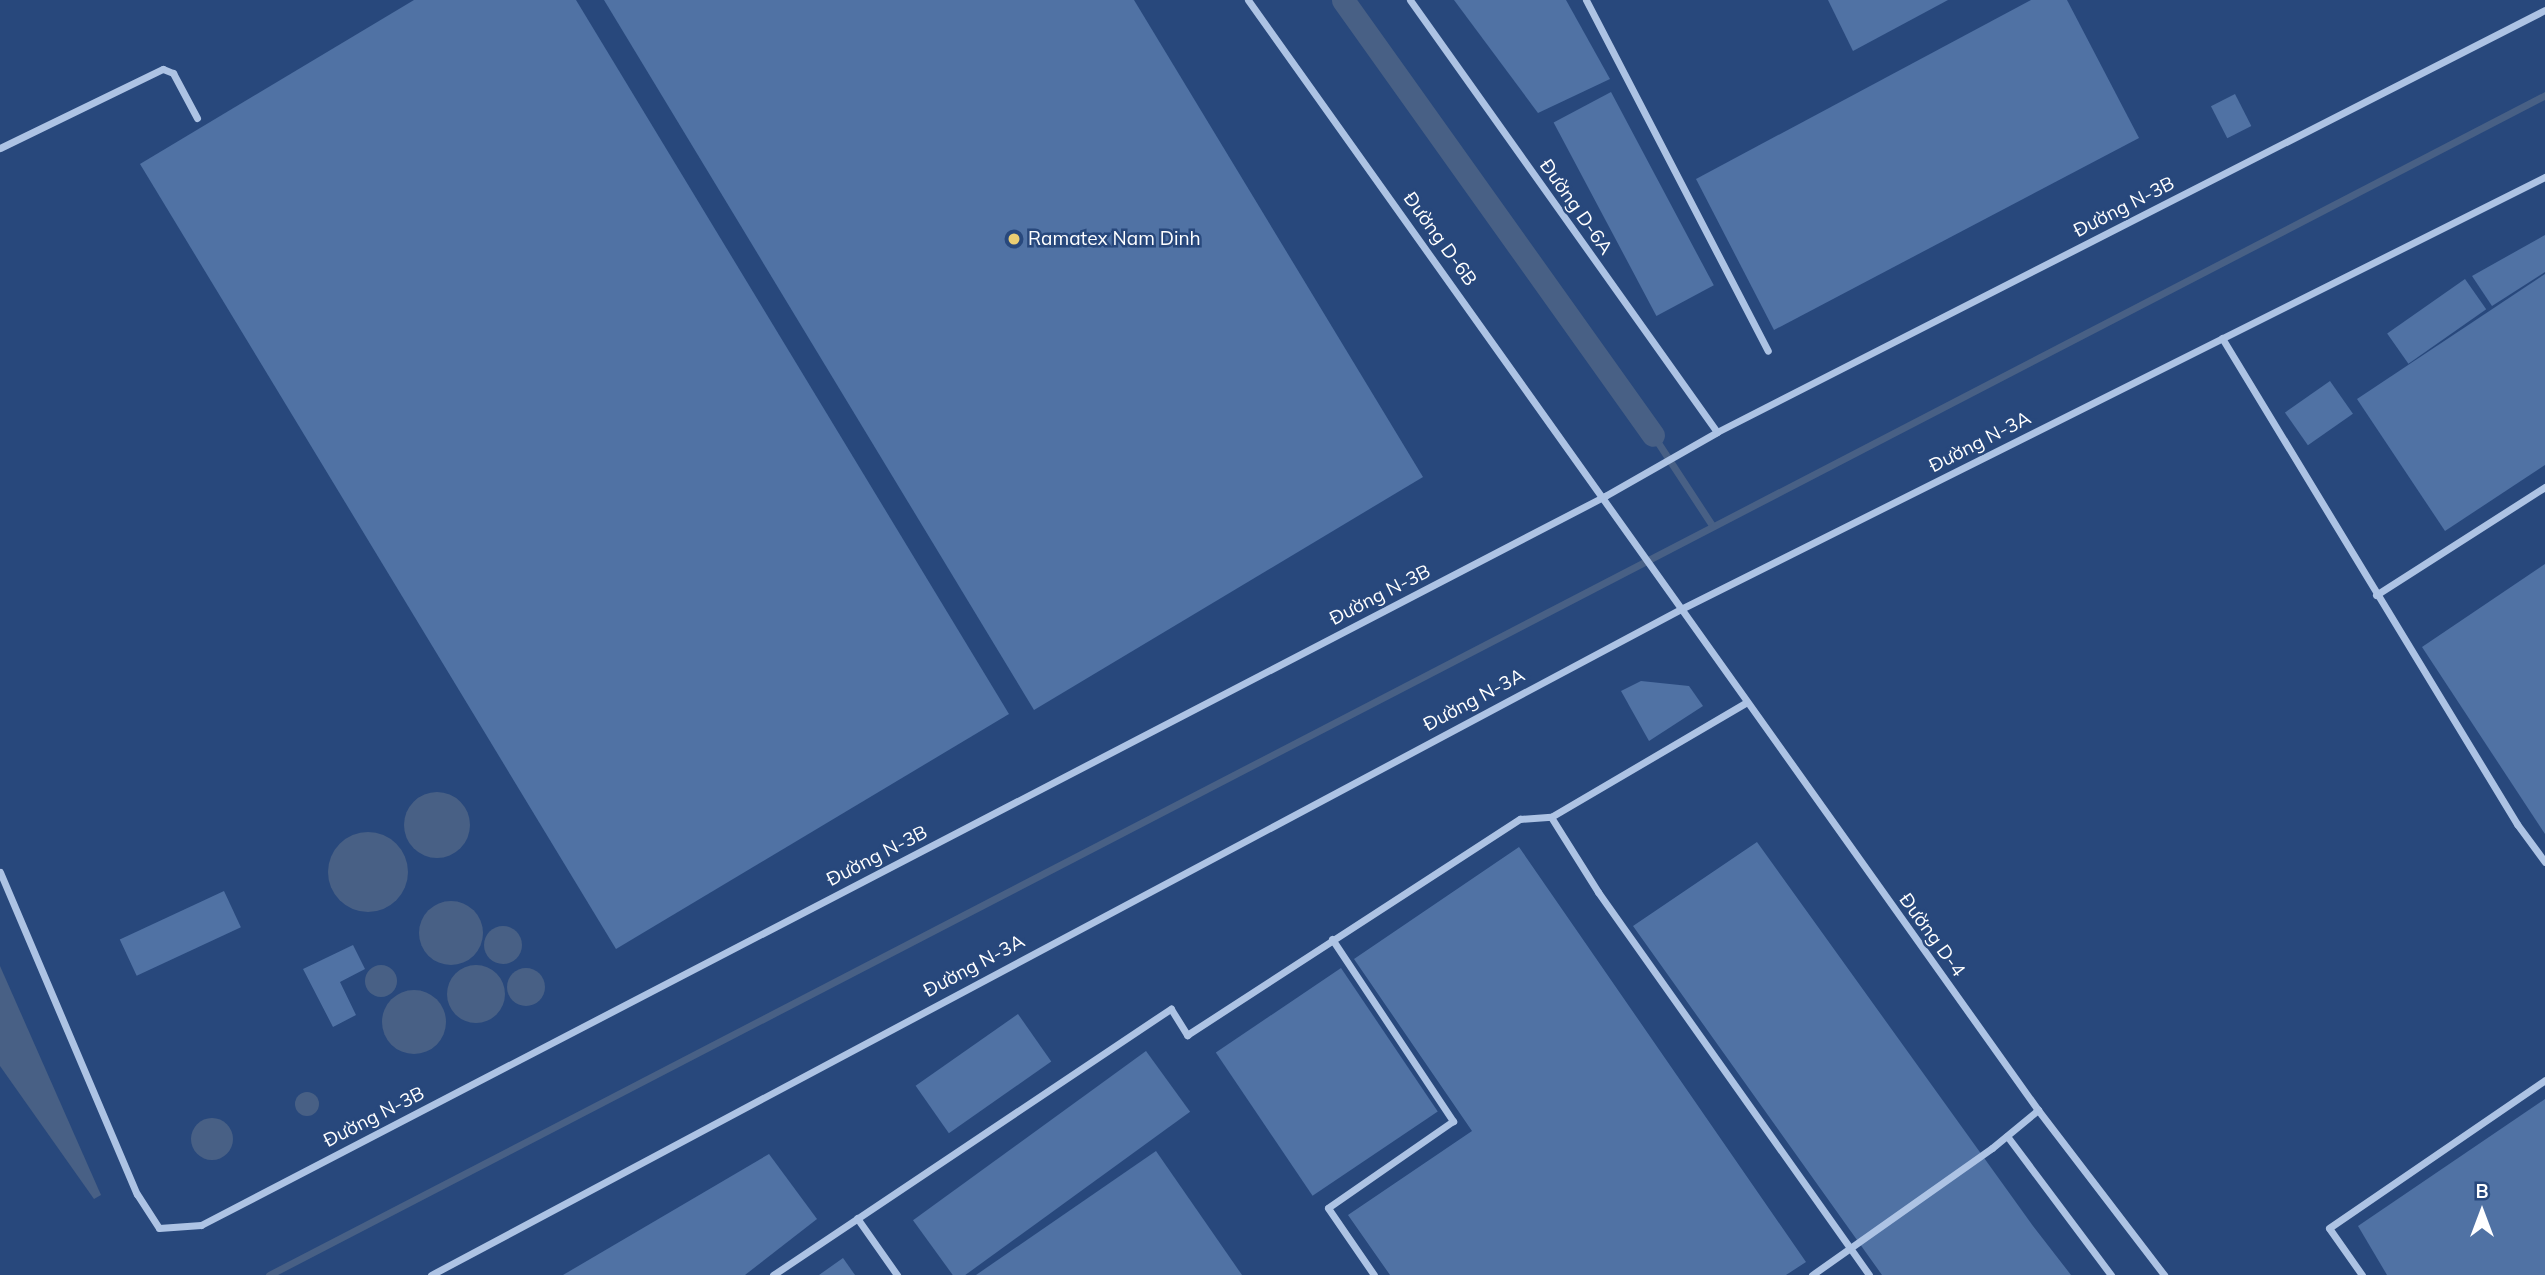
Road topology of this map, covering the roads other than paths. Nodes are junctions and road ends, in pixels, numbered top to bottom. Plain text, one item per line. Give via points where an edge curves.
1 (1248, 0) edge
2 (1410, 0) edge
3 (1586, 0) edge
4 (2545, 10) edge
5 (197, 118) dead end
6 (0, 148) edge
7 (2545, 177) edge
8 (2222, 338) junction
9 (1768, 351) dead end
10 (1717, 432) junction
11 (2545, 486) edge
12 (1605, 496) junction
13 (1633, 537) joint
14 (2376, 595) junction
15 (1681, 609) junction
16 (1747, 702) junction
17 (1551, 817) junction
18 (2545, 862) edge
19 (0, 873) edge
20 (1332, 939) junction
21 (2545, 1080) edge
22 (2038, 1110) junction
23 (2007, 1136) junction
24 (857, 1218) junction
25 (1850, 1248) junction
26 (431, 1275) edge
27 (773, 1275) edge
28 (897, 1275) edge
29 (1374, 1275) edge
30 (1812, 1275) edge
31 (1869, 1275) edge
32 (2111, 1275) edge
33 (2164, 1275) edge
34 (2362, 1275) edge

1 - 12 street, Đường D-6B
2 - 10 street, Đường D-6A
3 - 9 street
4 - 10 street, Đường N-3B
5 - 6 street via 173,73 163,69
7 - 8 street, Đường N-3A
8 - 14 street
8 - 15 street, Đường N-3A
10 - 12 street, Đường N-3B
11 - 14 street
12 - 13 street, Đường D-6B
12 - 19 street, Đường N-3B via 201,1225 159,1228 137,1194
13 - 15 street, Đường D-4
14 - 18 street
15 - 16 street, Đường D-4
15 - 26 street, Đường N-3A
16 - 17 street
16 - 22 street, Đường D-4
17 - 20 street via 1520,819
17 - 25 street via 1591,882
20 - 24 street via 1187,1035 1171,1009
20 - 29 street via 1453,1121 1328,1208
21 - 34 street via 2329,1228
22 - 23 street
22 - 33 street, Đường D-4
23 - 25 street
23 - 32 street
24 - 27 street
24 - 28 street
25 - 30 street
25 - 31 street

